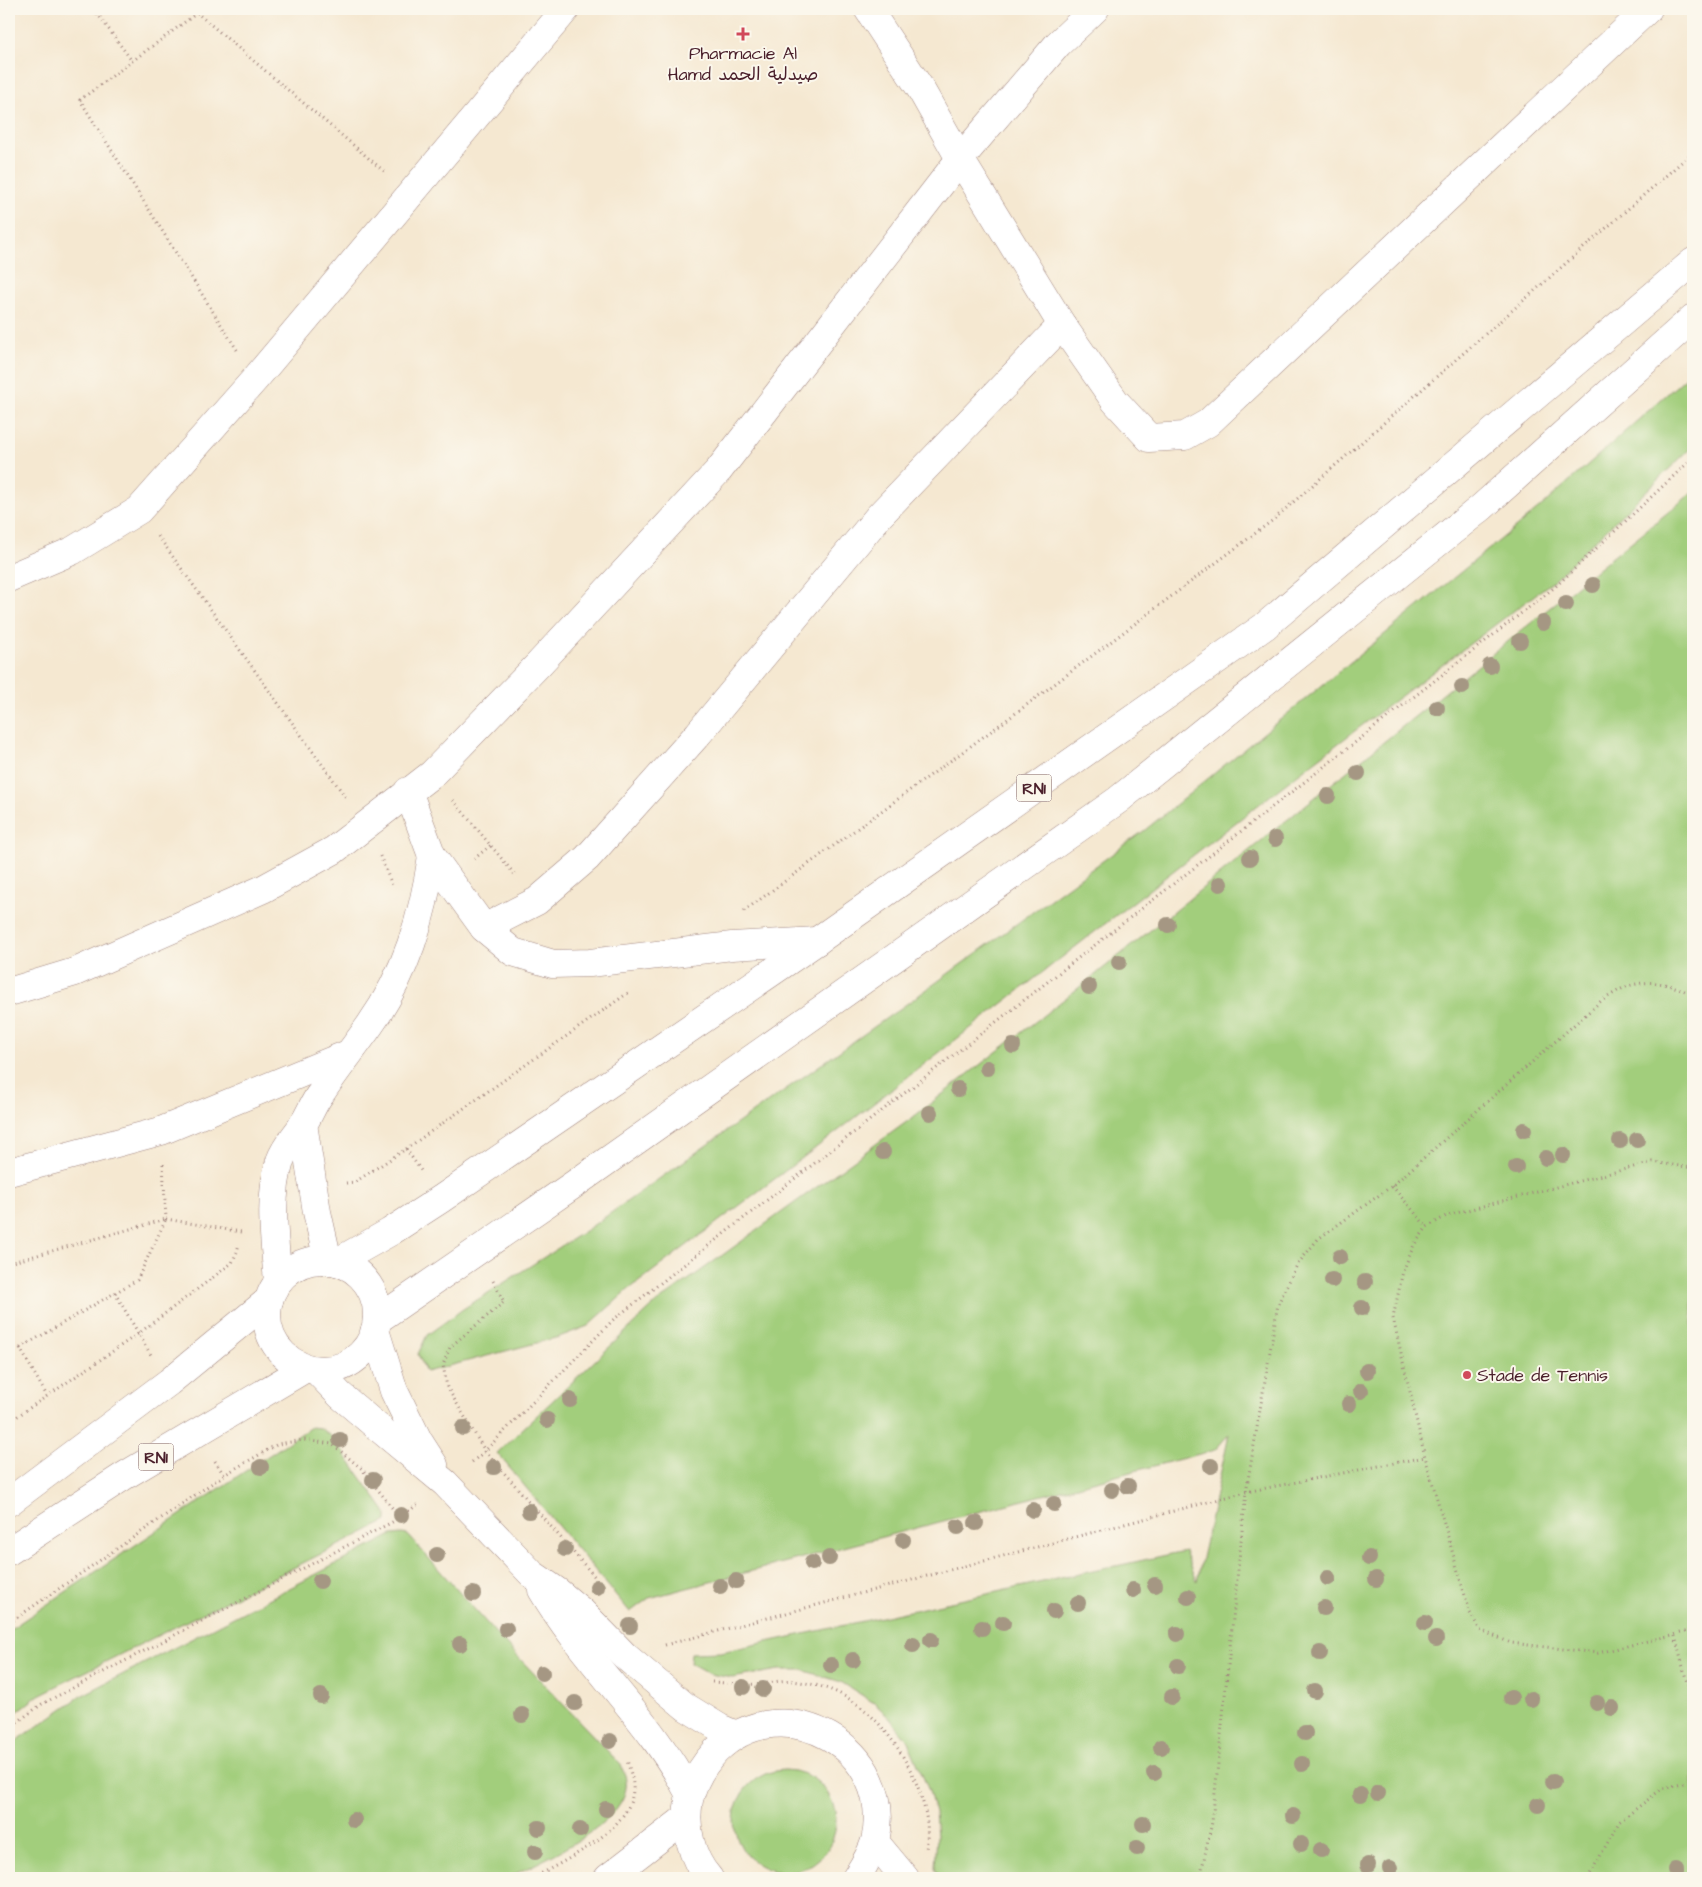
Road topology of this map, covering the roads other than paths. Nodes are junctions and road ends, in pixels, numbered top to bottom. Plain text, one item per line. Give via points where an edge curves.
1 (566, 9) edge
2 (868, 9) edge
3 (1095, 9) edge
4 (1648, 9) edge
5 (960, 159) junction
6 (1693, 262) edge
7 (1693, 318) edge
8 (1062, 325) junction
9 (9, 578) edge
10 (408, 791) junction
11 (432, 856) junction
12 (484, 928) junction
13 (817, 941) junction
14 (9, 992) edge
15 (349, 1054) junction
16 (303, 1124) junction
17 (9, 1172) edge
18 (332, 1261) junction
19 (274, 1291) junction
20 (376, 1325) junction
21 (311, 1369) junction
22 (446, 1483) junction
23 (9, 1502) edge
24 (9, 1551) edge
25 (532, 1574) junction
26 (736, 1736) junction
27 (689, 1806) junction
28 (875, 1842) junction
29 (608, 1878) edge
30 (709, 1878) edge
31 (856, 1878) edge
32 (905, 1878) edge

1 - 9 main road via 256,378 139,510 72,551
2 - 5 main road via 920,88
3 - 5 main road via 1058,44
4 - 8 main road via 1208,423 1184,436 1149,438 1115,401
5 - 8 main road
5 - 10 main road via 719,470 538,665 432,774
6 - 13 main road, RN1 via 1265,626
7 - 20 main road, RN1 via 1482,507 1118,800
8 - 12 main road via 879,516 698,734 593,850 537,902
10 - 11 main road
10 - 14 main road via 334,850 263,889 75,972
11 - 12 main road
11 - 15 main road via 427,891 406,961 390,994
12 - 13 main road via 513,952 553,964
13 - 18 main road, RN1 via 441,1199 390,1232
15 - 16 main road via 320,1093
15 - 17 main road via 161,1131
16 - 18 main road via 318,1212
16 - 19 main road via 281,1159 275,1181
18 - 19 main road, RN1 via 300,1265 288,1272
18 - 20 main road via 351,1268 372,1291 377,1305
19 - 21 main road via 267,1317 270,1334 278,1349 290,1360
19 - 23 main road, RN1 via 169,1382
20 - 21 main road, RN1 via 365,1350 348,1364 332,1369
20 - 22 main road via 394,1392 418,1440
21 - 22 main road
21 - 24 main road, RN1 via 124,1476
22 - 25 main road
25 - 26 main road via 582,1612 625,1656 680,1703
25 - 27 main road via 566,1627 655,1738 680,1776
26 - 27 main road via 707,1760 697,1777
26 - 28 main road via 758,1726 783,1723 807,1727 830,1736 850,1751 865,1770 874,1793 878,1818
27 - 29 main road
27 - 30 main road via 689,1838 695,1856
28 - 31 main road
28 - 32 main road

